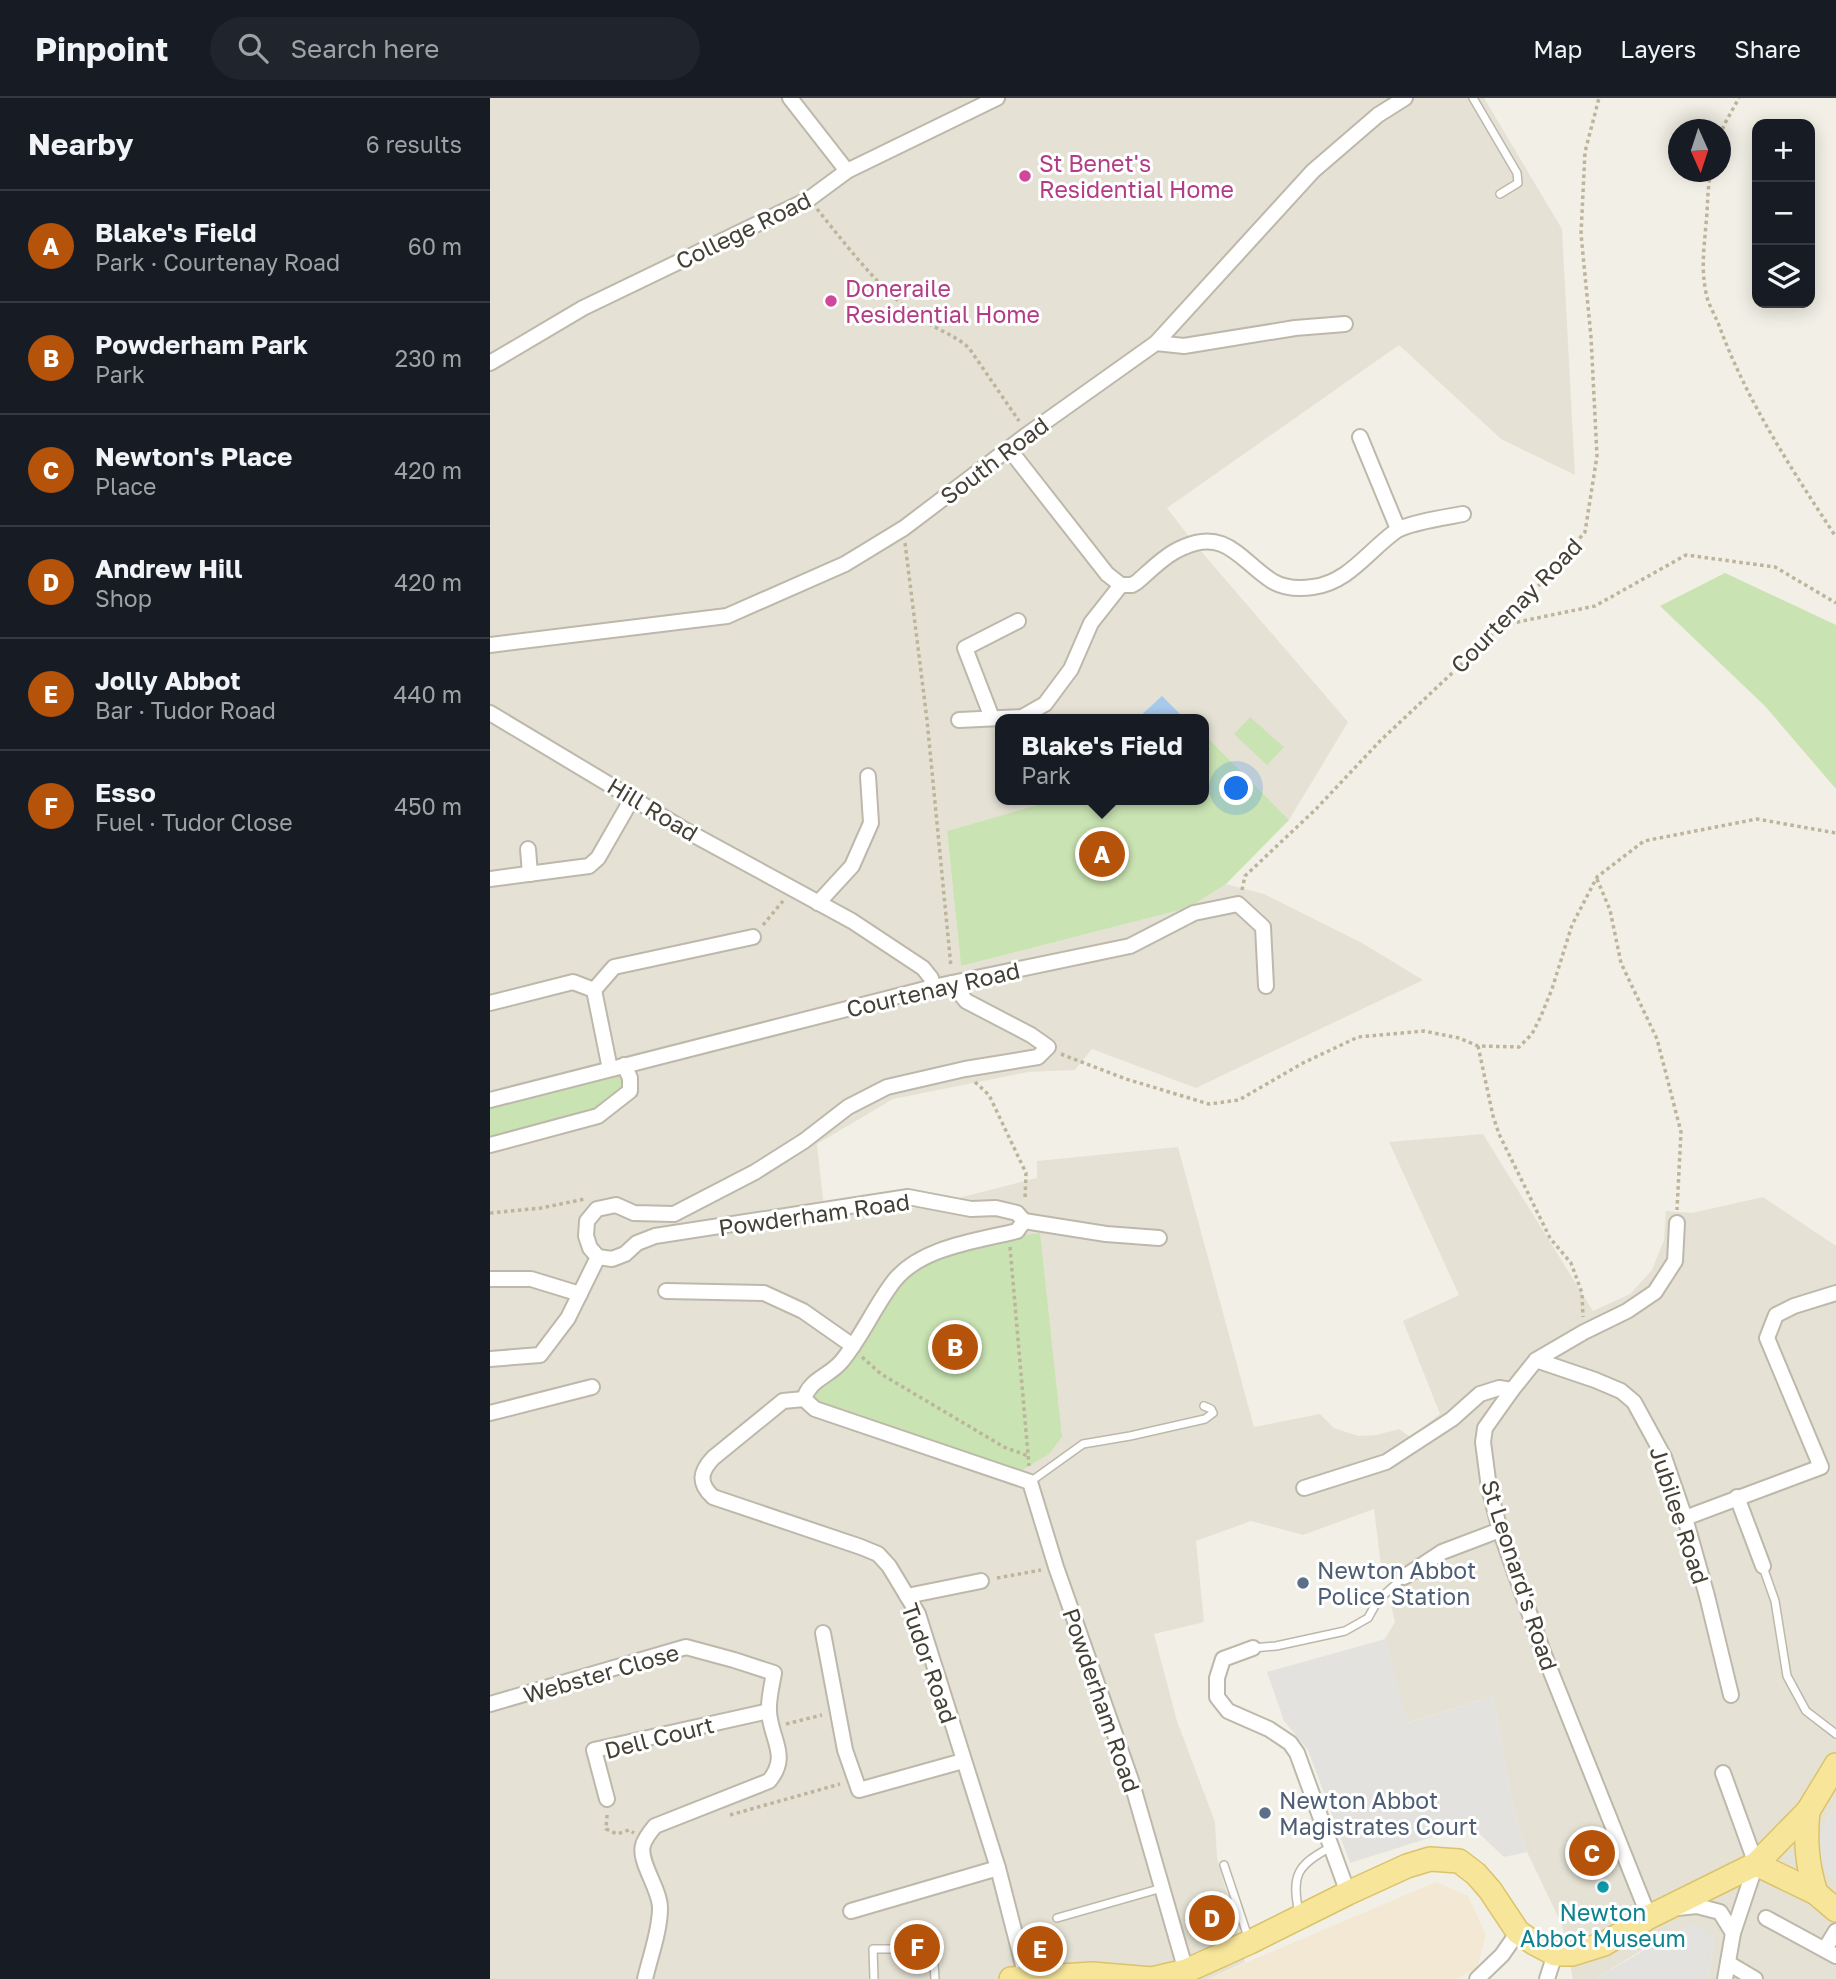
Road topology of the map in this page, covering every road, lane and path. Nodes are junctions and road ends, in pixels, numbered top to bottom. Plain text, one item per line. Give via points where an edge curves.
1 (790, 98) edge
2 (997, 98) edge
3 (1405, 98) edge
4 (1473, 98) edge
5 (1599, 98) edge
6 (1739, 98) edge
7 (1727, 119) edge
8 (847, 172) junction
9 (1709, 182) edge
10 (1500, 194) dead end
11 (809, 199) junction
12 (1346, 324) dead end
13 (1156, 343) junction
14 (490, 363) edge
15 (1028, 434) junction
16 (1360, 437) dead end
17 (1009, 449) junction
18 (1463, 514) dead end
19 (904, 528) junction
20 (1398, 529) junction
21 (1836, 537) edge
22 (1121, 585) junction
23 (1836, 603) edge
24 (1018, 621) dead end
25 (1501, 626) junction
26 (490, 645) edge
27 (490, 713) edge
28 (1027, 714) edge
29 (992, 718) junction
30 (995, 718) edge
31 (959, 720) dead end
32 (868, 776) dead end
33 (633, 797) junction
34 (1836, 833) edge
35 (528, 849) dead end
36 (530, 874) junction
37 (1597, 877) junction
38 (490, 879) edge
39 (793, 889) junction
40 (818, 902) junction
41 (1238, 904) junction
42 (753, 937) joint
43 (952, 983) junction
44 (1266, 986) dead end
45 (933, 987) junction
46 (594, 990) junction
47 (490, 1003) edge
48 (1478, 1046) junction
49 (1048, 1047) junction
50 (617, 1067) junction
51 (965, 1069) junction
52 (490, 1100) edge
53 (490, 1145) edge
54 (1025, 1214) junction
55 (1676, 1223) joint
56 (1159, 1238) dead end
57 (1010, 1246) dead end
58 (598, 1256) junction
59 (490, 1279) edge
60 (666, 1291) dead end
61 (1836, 1293) edge
62 (580, 1294) junction
63 (1584, 1332) junction
64 (852, 1348) junction
65 (490, 1359) edge
66 (1536, 1360) junction
67 (592, 1387) dead end
68 (1511, 1390) junction
69 (804, 1399) junction
70 (1205, 1406) dead end
71 (490, 1413) edge
72 (1028, 1456) junction
73 (1836, 1461) edge
74 (1821, 1467) junction
75 (1030, 1475) junction
76 (1304, 1488) dead end
77 (1737, 1497) junction
78 (1685, 1518) junction
79 (1500, 1530) junction
80 (1763, 1566) joint
81 (1056, 1567) junction
82 (1404, 1577) joint
83 (981, 1581) joint
84 (907, 1596) junction
85 (823, 1633) dead end
86 (1253, 1648) joint
87 (1731, 1695) dead end
88 (490, 1704) edge
89 (769, 1711) junction
90 (838, 1711) junction
91 (772, 1728) junction
92 (1836, 1734) edge
93 (963, 1761) junction
94 (1836, 1765) edge
95 (1723, 1773) dead end
96 (856, 1779) junction
97 (607, 1798) joint
98 (704, 1807) junction
99 (1808, 1811) junction
100 (644, 1840) junction
101 (1331, 1847) junction
102 (1756, 1864) junction
103 (1224, 1865) dead end
104 (998, 1868) junction
105 (1162, 1888) junction
106 (1348, 1893) junction
107 (1816, 1893) junction
108 (1836, 1910) edge
109 (850, 1911) dead end
110 (1657, 1913) junction
111 (1057, 1918) dead end
112 (1300, 1918) junction
113 (1766, 1918) dead end
114 (1836, 1931) edge
115 (1518, 1932) junction
116 (1733, 1933) junction
117 (1250, 1942) junction
118 (1830, 1952) edge
119 (1555, 1954) junction
120 (1728, 1963) junction
121 (1187, 1975) edge
122 (1018, 1978) edge
123 (645, 1979) edge
124 (874, 1979) edge
125 (935, 1979) edge
126 (1477, 1979) edge
127 (1547, 1979) edge
128 (1725, 1979) edge
129 (1755, 1979) edge

1 - 8 street
2 - 8 street, College Road
3 - 13 street, South Road via 1378,114 1313,171
4 - 10 lane via 1517,173 1518,183
5 - 25 path, Courtenay Road via 1585,152 1581,233 1597,456 1586,532
6 - 7 path
8 - 11 street, College Road
9 - 21 path via 1702,249 1706,297 1758,411
11 - 14 street, College Road via 583,308
11 - 15 path via 881,286 919,318 969,348
12 - 13 street via 1184,346
13 - 15 street, South Road
15 - 17 street, South Road
16 - 20 street
17 - 19 street, South Road
17 - 22 street via 1107,574
18 - 20 street
19 - 26 street, South Road via 845,564 727,616
19 - 43 path
20 - 22 street via 1348,571 1320,586 1284,586 1236,551 1206,542 1183,547 1137,582
22 - 28 street via 1091,623 1071,669 1045,704
23 - 25 path via 1775,567 1686,555 1595,606
24 - 29 street via 965,648
25 - 41 path, Courtenay Road via 1245,876
27 - 33 street, Hill Road
29 - 30 street
29 - 31 street
32 - 40 street via 871,823 852,866
33 - 36 street via 604,849 589,866
33 - 39 street, Hill Road
34 - 37 path via 1757,819 1644,841
35 - 36 street
36 - 38 street
37 - 48 path via 1572,925 1532,1034 1520,1047
37 - 55 path via 1610,910 1621,963 1657,1040 1681,1132
39 - 40 street, Hill Road
39 - 42 path
40 - 45 street, Hill Road via 923,968
41 - 43 street, Courtenay Road via 1194,913 1130,946
41 - 44 street via 1263,927
42 - 46 street via 614,967
43 - 45 street, Courtenay Road
43 - 49 street via 966,1001
45 - 50 street, Courtenay Road
46 - 47 street via 573,982
46 - 50 street
48 - 49 path via 1424,1031 1358,1037 1239,1100 1209,1104 1090,1066
48 - 63 path via 1499,1134 1550,1238 1570,1264 1581,1293
49 - 51 street, Powderham Road via 1038,1057
50 - 52 street, Courtenay Road
50 - 53 street via 630,1078 630,1091 598,1116
51 - 54 path via 989,1096 1026,1173
51 - 58 street, Powderham Road via 887,1087 848,1107 755,1172 674,1214 634,1213 616,1205 597,1209 587,1221 586,1236
54 - 56 street, Powderham Road via 1106,1234
54 - 58 street, Powderham Road via 908,1197 655,1236 612,1259
54 - 64 street via 1017,1231 936,1253 913,1264 895,1279
55 - 63 street, St Leonard's Road via 1675,1261 1655,1292
57 - 72 path
58 - 62 street
59 - 62 street via 531,1279
60 - 64 street via 764,1293 803,1311
61 - 74 street via 1776,1315 1767,1338
62 - 65 street via 540,1354
63 - 66 street, St Leonard's Road
64 - 69 street via 807,1388
64 - 72 path via 881,1374 1004,1447
66 - 68 street, St Leonard's Road
66 - 78 street, Jubilee Road via 1621,1391 1634,1402 1664,1457
67 - 71 street
68 - 76 street via 1499,1388 1480,1394 1452,1419 1386,1462
68 - 79 street, St Leonard's Road via 1485,1428 1483,1442
69 - 75 street via 815,1409
69 - 84 street, Tudor Road via 783,1401 713,1458 704,1467 705,1490 713,1497 878,1554
70 - 75 lane via 1213,1413 1205,1419 1083,1444
72 - 75 path
73 - 74 street
74 - 77 street
75 - 81 street, Powderham Road
77 - 78 street
77 - 80 street
78 - 87 street, Jubilee Road
79 - 82 street via 1442,1552
79 - 110 street, St Leonard's Road via 1543,1652
80 - 92 lane via 1775,1601 1787,1676 1807,1711
81 - 83 path
81 - 105 street, Powderham Road via 1131,1780
82 - 86 lane via 1378,1600 1368,1618 1345,1630
83 - 84 street
84 - 93 street, Tudor Road via 918,1614
85 - 90 street
86 - 101 street via 1223,1660 1217,1697 1228,1711 1290,1742
88 - 89 street, Webster Close via 686,1647 774,1673
89 - 91 street, Webster Close
89 - 97 street, Dell Court via 594,1750
90 - 91 path
90 - 96 street
91 - 98 street, Webster Close via 781,1763 769,1780
93 - 96 street via 859,1790
93 - 104 street, Tudor Road
94 - 99 main road
95 - 102 street
96 - 98 path via 710,1821
97 - 100 path via 606,1829 617,1834 629,1830
98 - 100 street, Webster Close via 655,1826
99 - 102 main road
99 - 107 main road via 1805,1842
100 - 123 street via 641,1848 660,1907
101 - 106 street
101 - 112 lane via 1301,1867 1295,1891
102 - 107 main road
102 - 110 main road
102 - 116 street
103 - 117 lane
104 - 109 street
104 - 122 street, Tudor Road
105 - 111 lane
105 - 121 street, Powderham Road
106 - 112 main road
106 - 115 main road via 1430,1859 1460,1861 1490,1889
107 - 108 main road
110 - 116 street via 1697,1906 1720,1912
110 - 119 main road via 1604,1944
112 - 117 main road
113 - 118 street
114 - 118 street
115 - 119 main road
115 - 126 street
116 - 120 street
117 - 121 main road
119 - 127 street
120 - 128 street
120 - 129 street
121 - 122 main road
124 - 125 lane via 873,1949 933,1949

